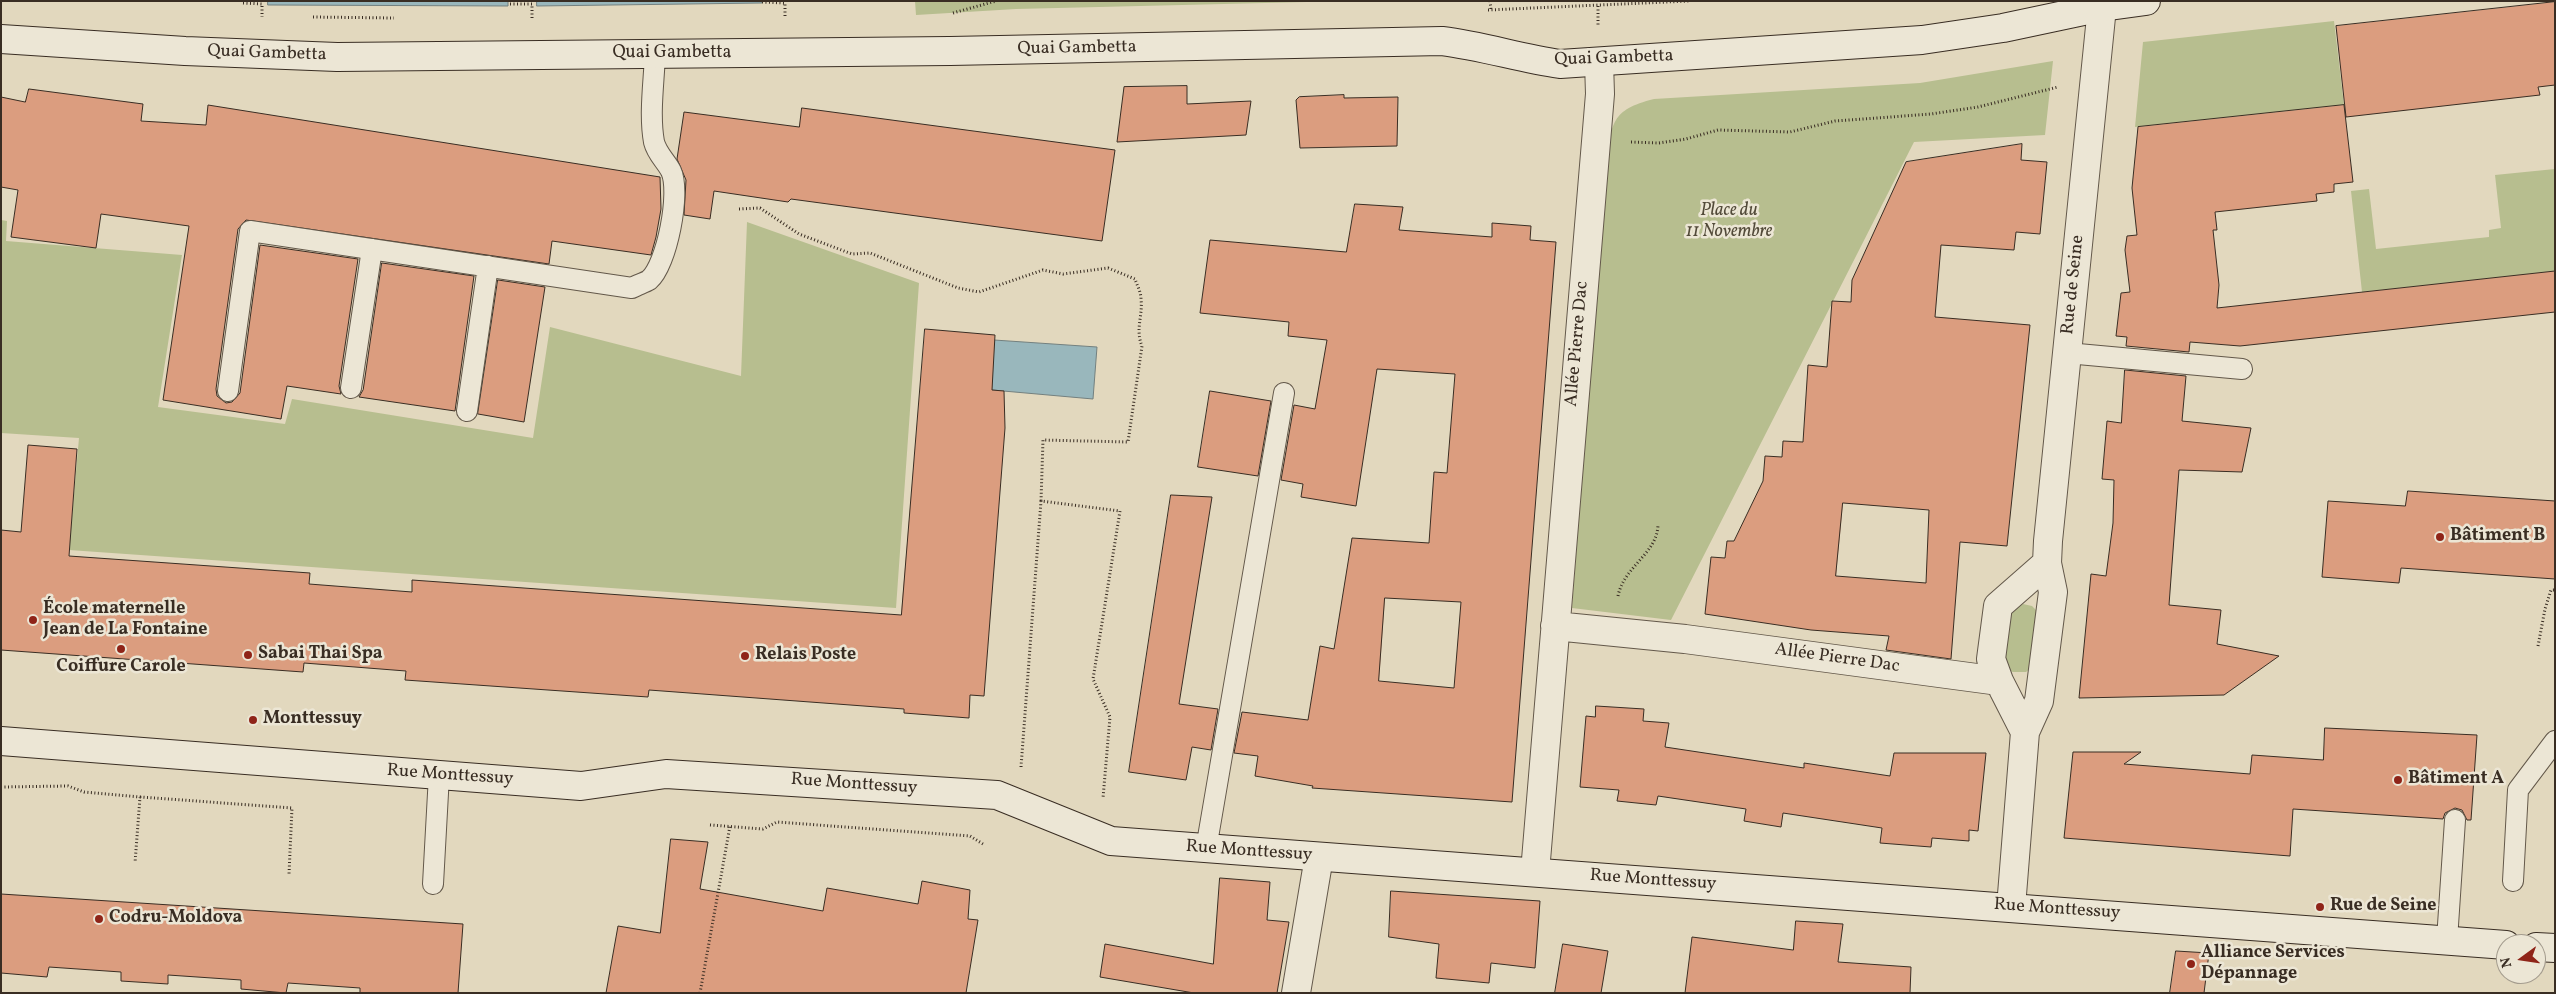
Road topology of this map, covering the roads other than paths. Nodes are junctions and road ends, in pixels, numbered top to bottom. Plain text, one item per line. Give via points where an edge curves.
1 (2146, 1) edge
2 (2102, 7) junction
3 (1, 39) edge
4 (655, 54) junction
5 (1599, 62) junction
6 (372, 249) junction
7 (488, 266) junction
8 (2067, 353) junction
9 (2242, 369) dead end
10 (352, 388) dead end
11 (228, 391) dead end
12 (1284, 393) dead end
13 (467, 411) dead end
14 (2047, 562) junction
15 (1555, 626) junction
16 (1999, 681) junction
17 (2025, 732) junction
18 (2555, 741) edge
19 (1, 742) edge
20 (439, 775) junction
21 (2455, 820) dead end
22 (1206, 849) junction
23 (1320, 857) junction
24 (1535, 872) junction
25 (2513, 881) dead end
26 (433, 884) dead end
27 (2011, 907) junction
28 (2447, 940) junction
29 (2496, 944) edge
30 (1296, 993) edge

1 - 2 main road, Quai Gambetta
2 - 5 main road, Quai Gambetta via 2003,28 1922,40
2 - 8 main road, Rue de Seine
3 - 4 main road, Quai Gambetta via 337,57
4 - 5 main road, Quai Gambetta via 1076,50 1442,41 1477,45 1521,58 1560,64
4 - 7 lane via 655,143 671,172 673,195 669,241 661,264 649,280 632,288
5 - 15 main road, Allée Pierre Dac via 1600,94
6 - 7 lane
6 - 10 lane
6 - 11 lane via 250,231
7 - 13 lane
8 - 9 lane
8 - 14 main road, Rue de Seine
12 - 22 lane
14 - 16 main road via 1998,606 1992,659
14 - 17 main road, Rue de Seine via 2053,592 2039,700
15 - 16 main road, Allée Pierre Dac via 1685,639
15 - 24 main road, Allée Pierre Dac
16 - 17 main road
17 - 27 main road, Rue de Seine
18 - 25 lane via 2518,790
19 - 20 main road, Rue Monttessuy
20 - 22 main road, Rue Monttessuy via 581,786 666,774 997,794 1111,841
20 - 26 lane
21 - 28 lane
22 - 23 main road, Rue Monttessuy
23 - 24 main road, Rue Monttessuy
23 - 30 main road
24 - 27 main road, Rue Monttessuy
27 - 28 main road, Rue Monttessuy
28 - 29 main road, Rue Monttessuy

